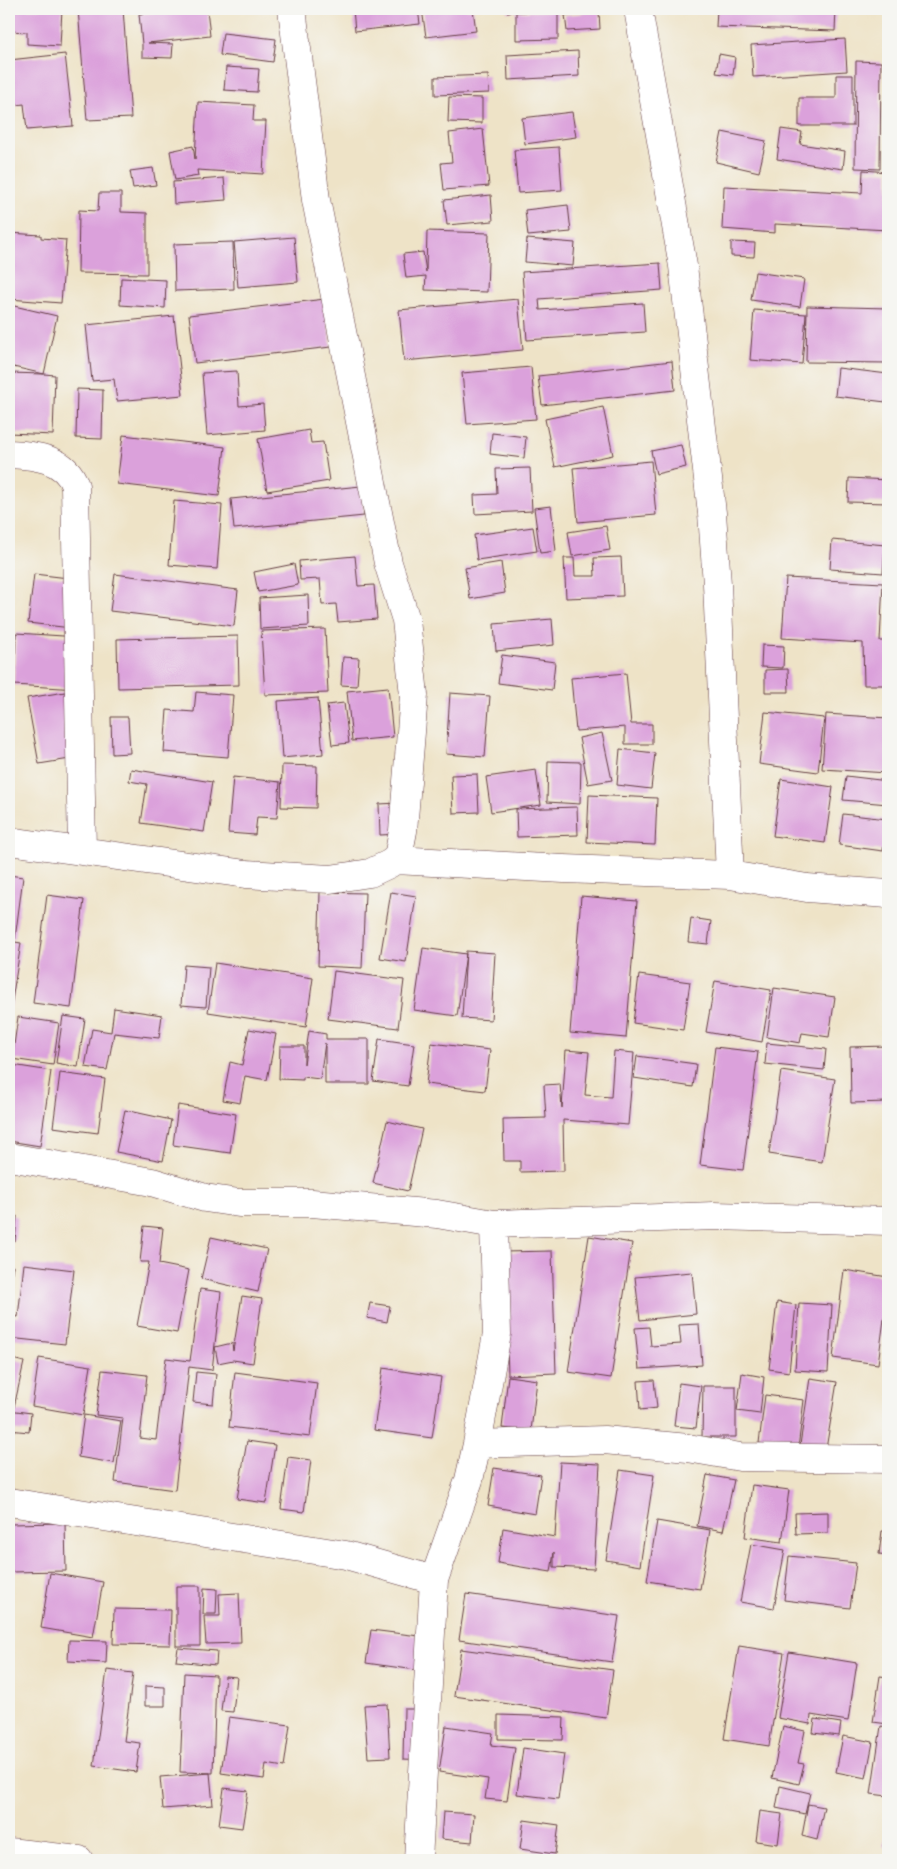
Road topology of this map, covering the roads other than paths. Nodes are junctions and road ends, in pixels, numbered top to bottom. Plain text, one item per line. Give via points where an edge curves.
1 (292, 9) edge
2 (638, 9) edge
3 (9, 454) edge
4 (9, 841) edge
5 (82, 851) junction
6 (395, 860) junction
7 (730, 875) junction
8 (888, 894) edge
9 (9, 1157) edge
10 (888, 1221) edge
11 (494, 1224) junction
12 (477, 1444) junction
13 (888, 1459) edge
14 (9, 1502) edge
15 (434, 1580) junction
16 (9, 1852) edge
17 (79, 1860) edge
18 (418, 1860) edge

1 - 6 street via 316,200 388,563 406,620 414,695 403,831
2 - 7 street via 683,266 712,513
3 - 5 street via 39,456 57,464 70,473 75,486
4 - 5 street
5 - 6 street via 246,874 325,879 370,873
6 - 7 street
7 - 8 street via 807,888
9 - 11 street via 152,1182 205,1198 239,1203 312,1203 437,1214
10 - 11 street via 714,1216
11 - 12 street via 497,1334
12 - 13 street via 604,1440 740,1457
12 - 15 street via 469,1480
14 - 15 street via 346,1555
15 - 18 street
16 - 17 street

